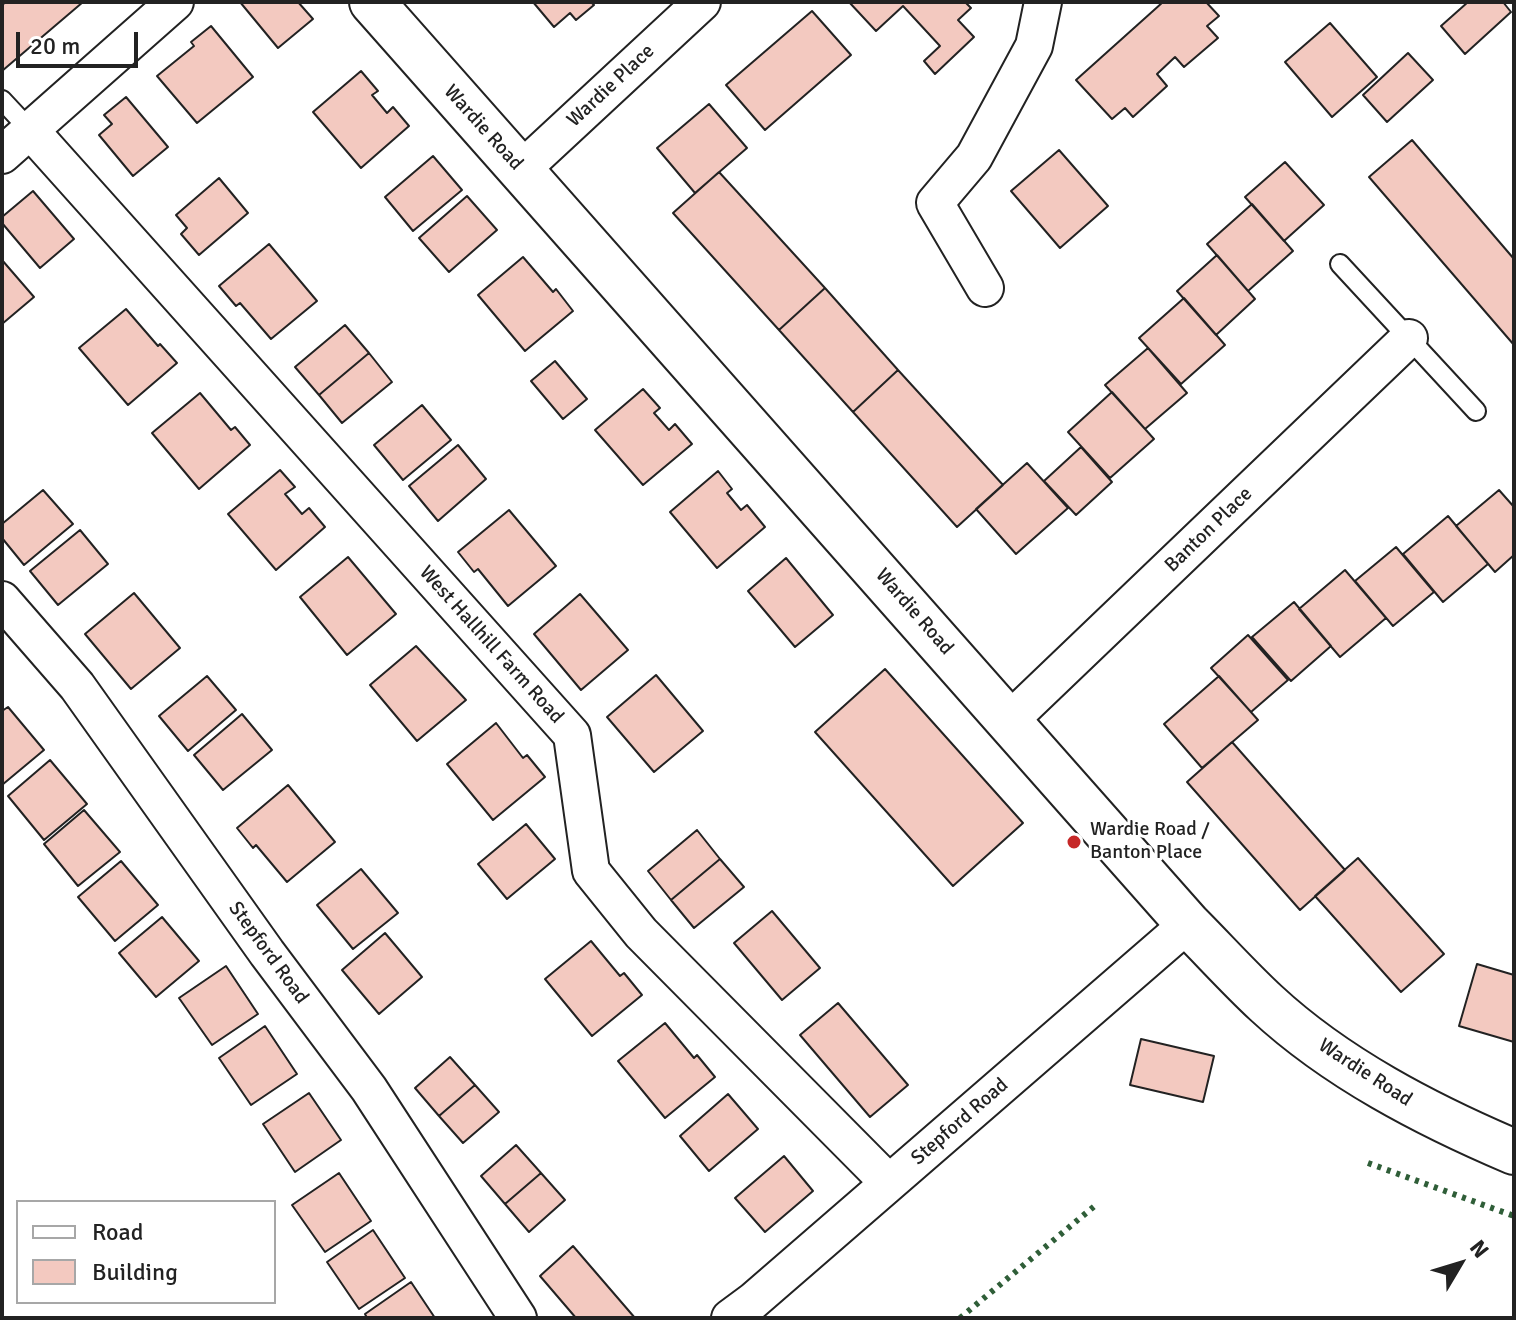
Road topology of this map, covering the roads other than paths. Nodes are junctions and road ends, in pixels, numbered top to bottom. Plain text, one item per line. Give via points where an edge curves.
1 (175, 2) edge
2 (372, 2) edge
3 (702, 2) edge
4 (1043, 2) edge
5 (2, 100) edge
6 (30, 130) junction
7 (2, 155) edge
8 (521, 170) junction
9 (1340, 264) dead end
10 (985, 288) dead end
11 (1409, 338) junction
12 (1476, 411) dead end
13 (2, 600) edge
14 (1009, 721) junction
15 (1188, 924) junction
16 (1514, 1152) edge
17 (889, 1183) junction
18 (518, 1318) edge
19 (730, 1318) edge

1 - 6 street
2 - 8 street, Wardie Road
3 - 8 street, Wardie Place
4 - 10 street via 1034,46 1012,88 974,157 935,203
5 - 6 lane
6 - 7 street
6 - 17 street, West Hallhill Farm Road via 572,735 591,871 641,933
8 - 14 street, Wardie Road
9 - 11 lane
11 - 12 lane
11 - 14 street, Banton Place
13 - 18 street, Stepford Road via 77,686 369,1089
14 - 15 street, Wardie Road
15 - 16 street, Wardie Road via 1268,1005 1320,1045 1389,1092
15 - 17 street, Stepford Road
17 - 19 street, Stepford Road

